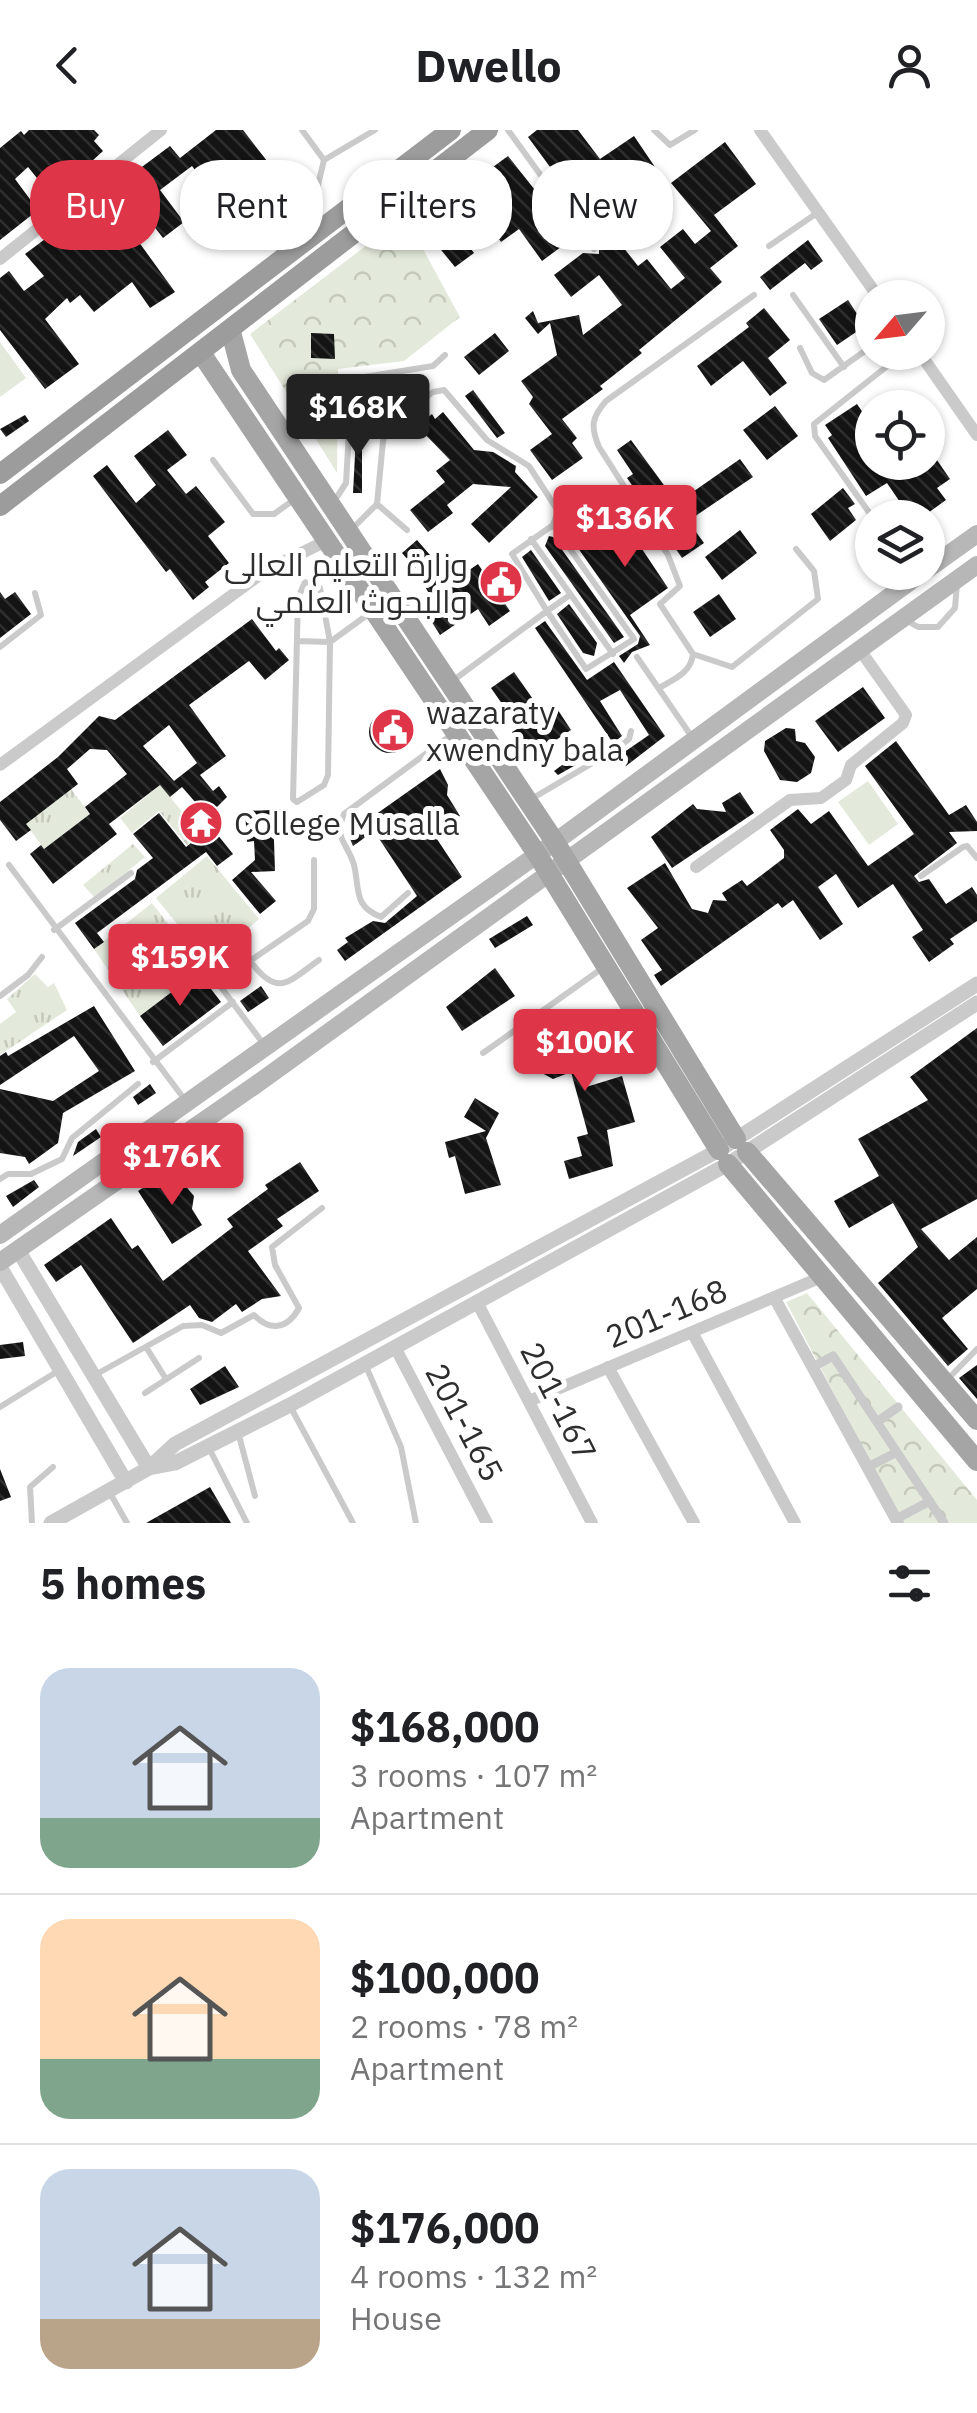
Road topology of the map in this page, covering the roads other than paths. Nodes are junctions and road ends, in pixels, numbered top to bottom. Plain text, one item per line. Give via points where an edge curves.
1 (129, 130) edge
2 (161, 130) edge
3 (302, 130) edge
4 (375, 130) edge
5 (449, 130) edge
6 (488, 130) edge
7 (508, 130) edge
8 (654, 130) edge
9 (695, 130) edge
10 (760, 130) edge
11 (143, 143) junction
12 (324, 160) junction
13 (532, 163) edge
14 (323, 164) edge
15 (818, 212) junction
16 (323, 225) edge
17 (769, 246) dead end
18 (291, 250) edge
19 (0, 258) edge
20 (866, 280) edge
21 (793, 295) dead end
22 (754, 296) dead end
23 (231, 332) junction
24 (800, 348) dead end
25 (201, 353) junction
26 (445, 355) dead end
27 (855, 359) edge
28 (237, 362) junction
29 (844, 367) junction
30 (882, 370) edge
31 (931, 370) edge
32 (218, 374) junction
33 (977, 434) edge
34 (213, 460) dead end
35 (0, 474) edge
36 (300, 495) junction
37 (860, 500) edge
38 (377, 504) junction
39 (0, 506) edge
40 (332, 506) junction
41 (553, 525) junction
42 (407, 530) dead end
43 (977, 534) edge
44 (340, 536) junction
45 (531, 539) junction
46 (796, 549) dead end
47 (945, 556) edge
48 (977, 565) edge
49 (957, 579) junction
50 (897, 590) edge
51 (35, 593) dead end
52 (570, 595) junction
53 (888, 597) junction
54 (377, 600) junction
55 (547, 612) junction
56 (903, 618) junction
57 (297, 641) junction
58 (330, 642) junction
59 (0, 646) edge
60 (860, 650) junction
61 (613, 654) junction
62 (694, 654) junction
63 (637, 657) dead end
64 (450, 684) junction
65 (658, 688) junction
66 (456, 732) junction
67 (631, 732) dead end
68 (694, 741) junction
69 (0, 765) edge
70 (527, 800) junction
71 (552, 857) junction
72 (977, 858) edge
73 (314, 860) dead end
74 (9, 865) dead end
75 (696, 867) dead end
76 (131, 873) dead end
77 (921, 876) dead end
78 (408, 893) dead end
79 (54, 930) junction
80 (42, 957) dead end
81 (318, 960) dead end
82 (251, 962) junction
83 (203, 963) dead end
84 (606, 966) junction
85 (218, 983) junction
86 (977, 984) edge
87 (0, 996) edge
88 (232, 1002) junction
89 (977, 1002) edge
90 (266, 1047) junction
91 (483, 1053) dead end
92 (153, 1062) junction
93 (138, 1084) dead end
94 (187, 1103) junction
95 (733, 1151) junction
96 (0, 1180) edge
97 (322, 1208) dead end
98 (2, 1228) edge
99 (18, 1250) junction
100 (0, 1265) edge
101 (824, 1276) junction
102 (774, 1297) junction
103 (478, 1304) junction
104 (692, 1332) junction
105 (146, 1347) junction
106 (395, 1347) junction
107 (977, 1350) edge
108 (199, 1358) dead end
109 (365, 1363) junction
110 (608, 1367) junction
111 (812, 1367) junction
112 (60, 1370) junction
113 (94, 1375) junction
114 (166, 1379) junction
115 (948, 1385) junction
116 (146, 1393) dead end
117 (528, 1401) junction
118 (932, 1404) junction
119 (290, 1405) junction
120 (0, 1407) edge
121 (898, 1407) dead end
122 (977, 1420) edge
123 (877, 1422) junction
124 (238, 1431) junction
125 (208, 1446) junction
126 (897, 1452) junction
127 (977, 1461) edge
128 (52, 1467) dead end
129 (868, 1467) junction
130 (149, 1468) junction
131 (126, 1482) junction
132 (110, 1492) junction
133 (254, 1496) dead end
134 (930, 1502) junction
135 (897, 1521) edge
136 (32, 1523) edge
137 (51, 1523) edge
138 (127, 1523) edge
139 (247, 1523) edge
140 (353, 1523) edge
141 (416, 1523) edge
142 (487, 1523) edge
143 (592, 1523) edge
144 (694, 1523) edge
145 (795, 1523) edge
146 (944, 1523) edge

1 - 11 street
2 - 11 street
3 - 12 lane
4 - 12 lane
5 - 16 highway
6 - 23 highway
7 - 13 lane
8 - 9 lane via 670,145
10 - 15 street
11 - 19 street
12 - 14 lane
15 - 17 lane
15 - 20 street
18 - 35 highway
21 - 29 lane
22 - 62 lane via 593,416 599,446 668,555 680,586 660,604
23 - 25 highway
23 - 28 main road
24 - 29 lane via 816,378
25 - 32 main road
25 - 39 highway
26 - 40 lane via 433,366 352,380 346,483
27 - 29 lane
28 - 32 main road
28 - 40 main road
30 - 37 lane via 814,424
31 - 33 street
32 - 36 main road
34 - 36 lane via 253,514 274,514
36 - 44 main road
38 - 41 lane via 389,426 444,390 486,440 529,466 558,512
38 - 42 lane
38 - 44 lane
40 - 44 main road
41 - 45 lane
41 - 61 lane via 634,636
43 - 47 main road
44 - 54 main road
44 - 69 street via 265,571
45 - 52 lane
45 - 55 lane via 512,556
46 - 62 lane via 814,571 818,599 732,666
48 - 49 main road
49 - 56 main road
49 - 56 lane via 955,608 938,627
50 - 53 main road
51 - 59 lane via 41,614
52 - 55 lane
52 - 61 lane
53 - 56 main road
53 - 68 main road
54 - 58 lane
54 - 64 main road
54 - 66 main road
55 - 61 lane via 586,669
55 - 64 lane
56 - 60 main road
57 - 58 lane
57 - 58 lane via 299,588 314,582 323,596
57 - 58 lane via 297,802 328,782
60 - 71 main road
60 - 75 street via 906,716 902,723 821,798 790,800
62 - 65 lane via 688,670
63 - 65 lane
64 - 70 main road
65 - 68 lane
66 - 71 main road
66 - 78 lane via 344,814 339,826 367,912 381,917
67 - 70 lane via 618,748
68 - 71 main road
70 - 71 main road
71 - 84 main road
71 - 90 main road
71 - 95 main road
71 - 99 main road
72 - 77 lane via 963,846
73 - 82 lane via 308,921
74 - 79 lane
76 - 79 lane
79 - 92 lane
80 - 87 lane
81 - 82 lane via 275,984
82 - 85 lane
83 - 85 lane
84 - 91 lane
84 - 95 main road
85 - 88 lane
86 - 95 street
88 - 90 lane
88 - 92 lane
89 - 95 street
90 - 94 main road
92 - 94 lane
93 - 96 lane via 72,1138 62,1159
94 - 98 main road
95 - 101 main road
95 - 103 street
95 - 115 main road
95 - 130 street via 175,1444
97 - 105 lane via 272,1247 296,1315 274,1328 254,1315 221,1333 202,1324 184,1326
99 - 100 main road
99 - 113 street
100 - 112 street
101 - 102 street, 201-168
101 - 118 main road
102 - 104 street, 201-168
102 - 111 street
103 - 106 street
103 - 117 street, 201-167
104 - 110 street, 201-168
104 - 145 street
105 - 113 lane
105 - 114 lane
106 - 109 street
106 - 142 street, 201-165
107 - 115 lane
108 - 114 lane
109 - 119 street
109 - 141 lane via 401,1447
110 - 117 street, 201-168
110 - 144 street
111 - 123 street via 834,1356
111 - 129 street
112 - 120 lane
112 - 131 street
113 - 130 street
114 - 116 lane
115 - 118 main road
115 - 122 main road
117 - 143 street, 201-167
118 - 127 main road
119 - 124 street
119 - 140 lane
121 - 123 street
123 - 126 street
124 - 125 street
124 - 133 lane
125 - 130 street
125 - 139 lane
126 - 129 street
126 - 134 street
128 - 136 lane via 30,1487
129 - 135 street
130 - 131 street
131 - 132 street
132 - 137 street
132 - 138 lane
134 - 135 street
134 - 146 street

